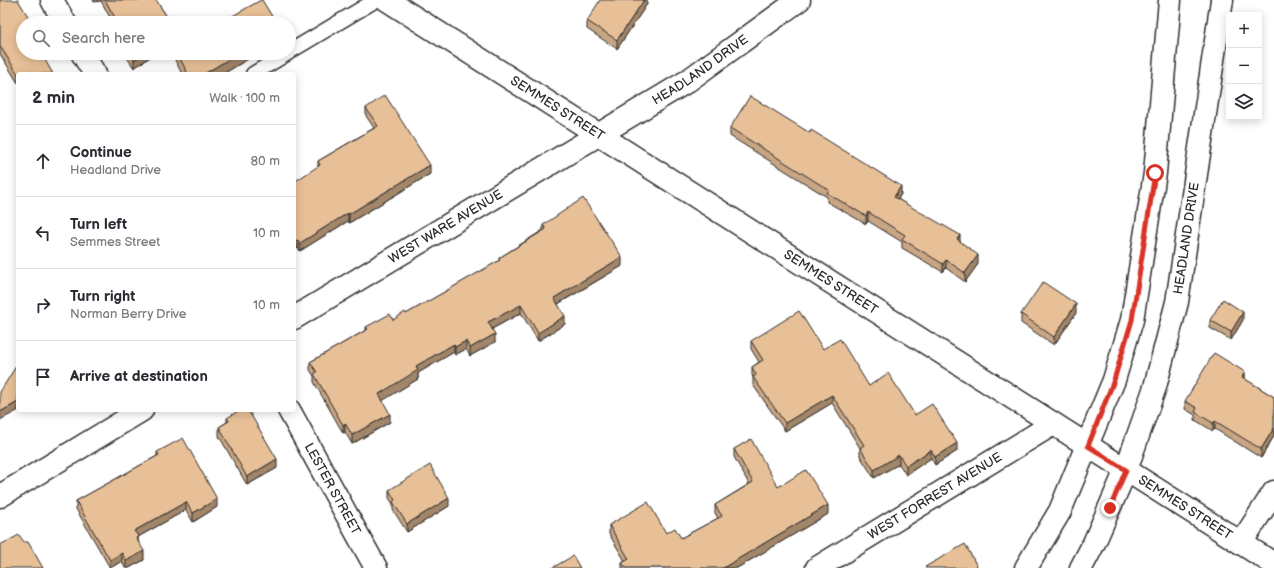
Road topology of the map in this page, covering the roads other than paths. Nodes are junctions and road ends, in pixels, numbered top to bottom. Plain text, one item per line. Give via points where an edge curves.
1 (52, 0) edge
2 (376, 0) edge
3 (387, 0) edge
4 (799, 0) edge
5 (1170, 0) edge
6 (1222, 0) edge
7 (61, 16) edge
8 (296, 48) edge
9 (86, 60) edge
10 (276, 60) edge
11 (94, 72) edge
12 (256, 72) edge
13 (598, 135) junction
14 (296, 317) edge
15 (139, 412) edge
16 (290, 412) edge
17 (1053, 424) junction
18 (1088, 446) junction
19 (1126, 470) junction
20 (1274, 492) edge
21 (0, 496) edge
22 (1241, 543) junction
23 (1274, 564) edge
24 (376, 568) edge
25 (817, 568) edge
26 (1026, 568) edge
27 (1081, 568) edge

1 - 7 street
2 - 8 lane
3 - 13 street, SEMMES STREET
4 - 13 street, HEADLAND DRIVE via 686,82
5 - 18 street via 1155,173 1132,320 1114,380
6 - 19 street, HEADLAND DRIVE via 1177,302 1155,387
9 - 11 street
10 - 12 lane
13 - 14 street, WEST WARE AVENUE
13 - 17 street, SEMMES STREET
15 - 21 street
16 - 24 street, LESTER STREET
17 - 18 street, SEMMES STREET
17 - 25 street, WEST FORREST AVENUE
18 - 19 street, SEMMES STREET
18 - 26 street via 1060,511
19 - 22 street, SEMMES STREET
19 - 27 street, HEADLAND DRIVE
20 - 22 street
22 - 23 street, SEMMES STREET

